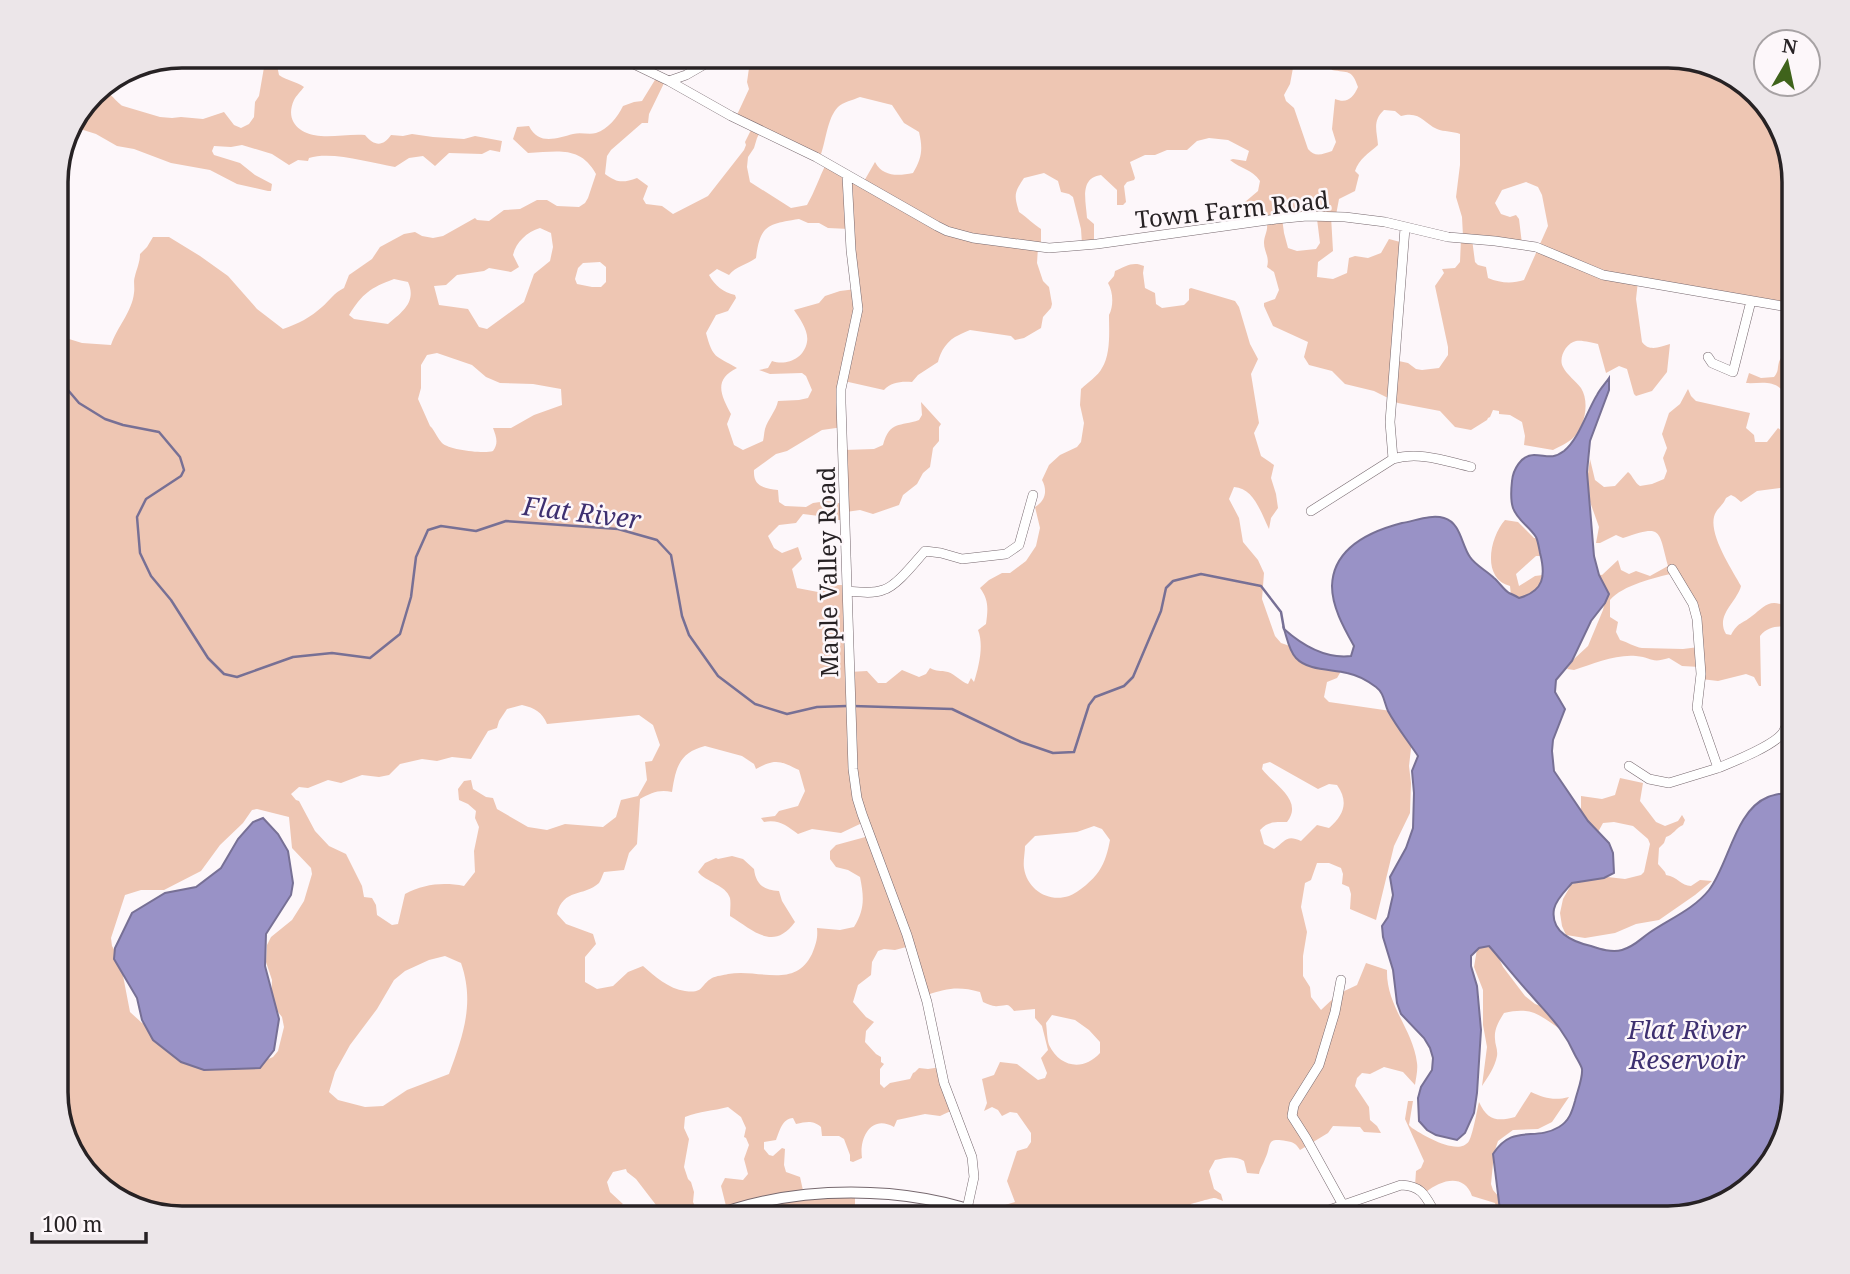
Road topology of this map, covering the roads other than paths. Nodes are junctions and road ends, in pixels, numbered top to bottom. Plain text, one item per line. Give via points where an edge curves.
1 (642, 68) edge
2 (698, 68) edge
3 (669, 81) junction
4 (847, 176) junction
5 (1405, 228) junction
6 (1751, 301) junction
7 (1782, 306) edge
8 (1708, 357) dead end
9 (1393, 459) junction
10 (1471, 467) dead end
11 (1033, 495) dead end
12 (1311, 511) dead end
13 (1672, 569) dead end
14 (848, 591) junction
15 (1782, 734) edge
16 (1629, 766) dead end
17 (1718, 768) junction
18 (1341, 980) dead end
19 (1343, 1205) junction
20 (747, 1206) edge
21 (954, 1206) edge
22 (968, 1206) edge
23 (1340, 1206) edge
24 (1431, 1206) edge

1 - 3 street
2 - 3 street
3 - 4 street
4 - 5 street, Town Farm Road via 947,231 1049,248 1307,216 1345,217
4 - 14 street, Maple Valley Road via 858,309 841,389
5 - 6 street, Town Farm Road via 1536,247 1603,275
5 - 9 street via 1390,422
6 - 7 street, Town Farm Road
6 - 8 street via 1733,372
9 - 10 street via 1420,456
9 - 12 street
11 - 14 street via 1018,545 1006,554 962,559 925,551 884,590
13 - 17 street via 1697,619 1701,674 1697,708
14 - 22 street, Maple Valley Road via 857,799 908,934 944,1083 972,1157 974,1177
15 - 17 street
16 - 17 street via 1649,779 1669,783
18 - 19 street via 1318,1065 1292,1116
19 - 23 street
19 - 24 street via 1401,1185 1422,1190
20 - 21 main road via 842,1192 887,1194

